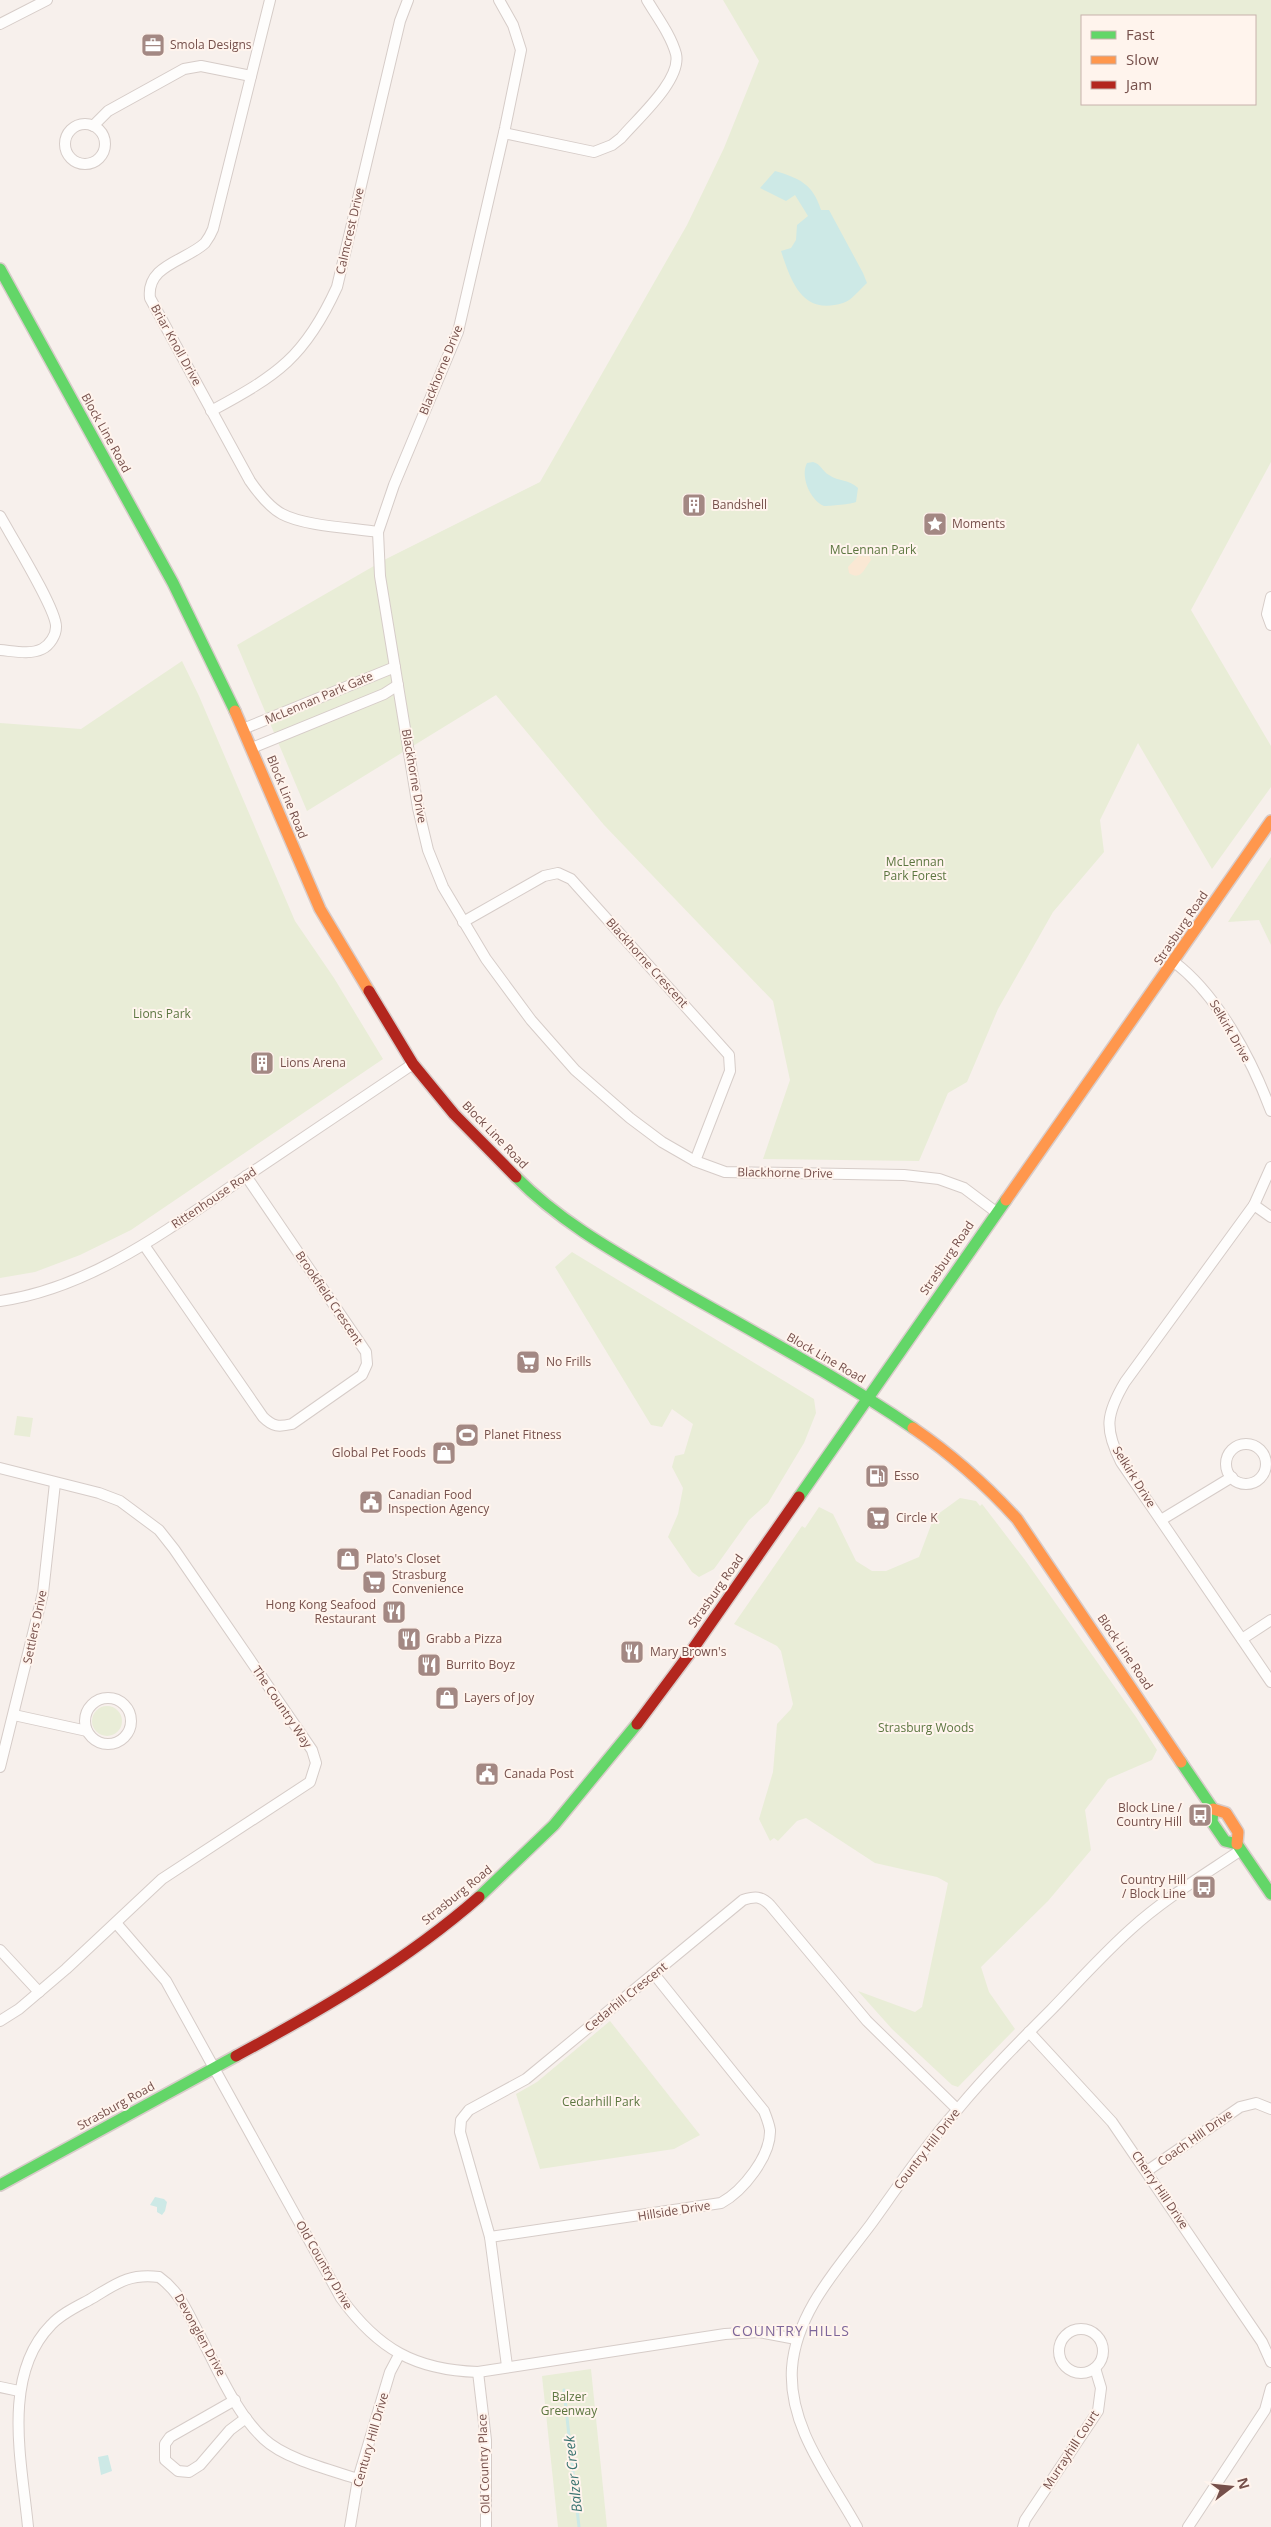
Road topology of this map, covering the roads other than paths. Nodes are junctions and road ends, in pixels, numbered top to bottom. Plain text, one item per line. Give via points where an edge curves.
1 (47, 0) edge
2 (270, 0) edge
3 (408, 0) edge
4 (499, 0) edge
5 (647, 0) edge
6 (0, 24) edge
7 (251, 76) junction
8 (93, 126) dead end
9 (504, 132) junction
10 (0, 269) edge
11 (211, 410) junction
12 (0, 516) edge
13 (378, 532) junction
14 (1271, 597) edge
15 (1271, 625) edge
16 (0, 650) edge
17 (395, 667) junction
18 (398, 684) junction
19 (243, 729) junction
20 (252, 748) junction
21 (1271, 821) edge
22 (463, 922) junction
23 (1174, 962) junction
24 (413, 1064) junction
25 (1267, 1090) edge
26 (1271, 1111) edge
27 (695, 1160) junction
28 (1271, 1167) edge
29 (246, 1176) junction
30 (1254, 1205) junction
31 (996, 1212) junction
32 (1271, 1217) edge
33 (144, 1244) junction
34 (0, 1301) edge
35 (868, 1398) junction
36 (0, 1468) edge
37 (1232, 1477) dead end
38 (55, 1483) junction
39 (1161, 1520) junction
40 (1271, 1620) edge
41 (1242, 1638) junction
42 (1271, 1682) edge
43 (14, 1715) junction
44 (87, 1730) junction
45 (0, 1767) edge
46 (1213, 1809) junction
47 (1239, 1847) junction
48 (1271, 1894) edge
49 (116, 1923) junction
50 (0, 1950) edge
51 (654, 1974) junction
52 (39, 1992) junction
53 (0, 2021) edge
54 (1029, 2032) junction
55 (213, 2068) junction
56 (957, 2109) junction
57 (1271, 2109) edge
58 (1147, 2171) junction
59 (0, 2185) edge
60 (490, 2237) junction
61 (796, 2340) junction
62 (399, 2355) junction
63 (1271, 2362) edge
64 (507, 2366) junction
65 (1096, 2368) junction
66 (478, 2372) junction
67 (0, 2387) edge
68 (1271, 2388) edge
69 (19, 2391) junction
70 (235, 2400) junction
71 (246, 2418) junction
72 (358, 2479) junction
73 (28, 2527) edge
74 (350, 2527) edge
75 (486, 2527) edge
76 (857, 2527) edge
77 (1023, 2527) edge
78 (1188, 2527) edge

1 - 6 street
2 - 7 street, Briar Knoll Drive
3 - 11 street, Calmcrest Drive via 400,21 337,287 323,317 307,342 284,366 256,387
4 - 9 street, Blackhorne Drive via 513,25 520,50
5 - 9 street via 669,38 677,63 669,83 621,138 604,150 583,152
7 - 8 street via 201,66 184,69 108,111
7 - 11 street, Briar Knoll Drive via 213,230 205,242 160,270 149,288 150,298
9 - 13 street, Blackhorne Drive via 458,332 394,484
10 - 19 street, Block Line Road via 173,584
11 - 13 street, Briar Knoll Drive via 250,481 270,506 297,520
12 - 16 street via 50,607 56,625 55,634 44,648 31,652
13 - 17 street, Blackhorne Drive via 380,576
14 - 15 street via 1267,614
17 - 18 street, Blackhorne Drive
17 - 19 street, McLennan Park Gate
18 - 20 street, McLennan Park Gate via 384,694
18 - 22 street, Blackhorne Drive via 428,850 443,887
19 - 20 street, Block Line Road
20 - 24 street, Block Line Road via 320,909
21 - 23 street, Strasburg Road
22 - 27 street, Blackhorne Drive via 530,1020 575,1070 662,1142
22 - 27 street, Blackhorne Crescent via 544,876 558,873 571,879 729,1055 730,1071
23 - 25 street, Selkirk Drive via 1215,1003
23 - 31 street, Strasburg Road
24 - 29 street, Rittenhouse Road
24 - 35 street, Block Line Road via 454,1114 530,1191 570,1222 615,1252
25 - 26 street, Selkirk Drive
27 - 31 street, Blackhorne Drive via 725,1172 904,1175 939,1179 964,1188
28 - 30 street, Selkirk Drive
29 - 33 street, Rittenhouse Road
29 - 33 street, Brookfield Crescent via 366,1352 367,1364 362,1375 300,1419 280,1427 263,1417
30 - 32 street
30 - 39 street, Selkirk Drive via 1112,1403 1108,1419 1113,1447
31 - 35 street, Strasburg Road
33 - 34 street, Rittenhouse Road via 68,1282
35 - 46 street, Block Line Road via 968,1470 1016,1519
35 - 55 street, Strasburg Road via 690,1653 569,1811 459,1914 364,1983
36 - 38 street, The Country Way
37 - 39 street
38 - 43 street, Settlers Drive via 43,1593
38 - 49 street, The Country Way via 120,1501 159,1530 312,1750 316,1763 310,1782 162,1879
39 - 41 street, Selkirk Drive
40 - 41 street
41 - 42 street, Selkirk Drive
43 - 44 street
43 - 45 street, Settlers Drive
44 - 44 street via 101,1743 111,1744 120,1740 130,1726 127,1710 115,1699 98,1700 86,1713
46 - 47 street, Block Line Road via 1226,1813 1238,1832
46 - 47 street, Block Line Road via 1212,1822 1225,1841
47 - 48 street, Block Line Road
47 - 54 street, Country Hill Drive via 1131,1929
49 - 52 street, The Country Way
49 - 55 street, Old Country Drive via 166,1981
50 - 52 street
51 - 56 street, Cedarhill Crescent via 743,1900 762,1898 867,2021
51 - 60 street, Cedarhill Crescent via 526,2079 468,2110 461,2120 460,2132
51 - 60 street, Hillside Drive via 764,2110 770,2130 763,2159 740,2190 721,2203
52 - 53 street, The Country Way
54 - 56 street, Country Hill Drive
54 - 58 street, Cherry Hill Drive via 1112,2122
55 - 59 street, Strasburg Road
55 - 62 street, Old Country Drive via 341,2298 357,2320
56 - 61 street, Country Hill Drive via 821,2291
57 - 58 street, Coach Hill Drive via 1256,2103 1240,2107
58 - 63 street, Cherry Hill Drive via 1262,2342
60 - 64 street, Cedarhill Crescent
61 - 64 street, Old Country Drive via 759,2332 733,2333
61 - 76 street, Country Hill Drive via 792,2380 797,2415
62 - 66 street, Old Country Drive via 431,2367
62 - 72 street, Century Hill Drive via 390,2372
64 - 66 street, Old Country Drive
65 - 65 street, Murrayhill Court via 1103,2354 1096,2334 1084,2328 1066,2333 1058,2349 1064,2366 1082,2374
65 - 77 street, Murrayhill Court via 1101,2388 1098,2411
66 - 75 street, Old Country Place via 486,2440
67 - 69 street
68 - 78 street via 1265,2410
69 - 70 street, Devonglen Drive via 35,2344 51,2324 130,2277 144,2275 159,2277 176,2292
69 - 73 street, Devonglen Drive
70 - 71 street, Devonglen Drive
70 - 71 street via 170,2437 165,2444 165,2460 178,2472 189,2472
71 - 72 street, Devonglen Drive via 265,2440 295,2457
72 - 74 street, Century Hill Drive

